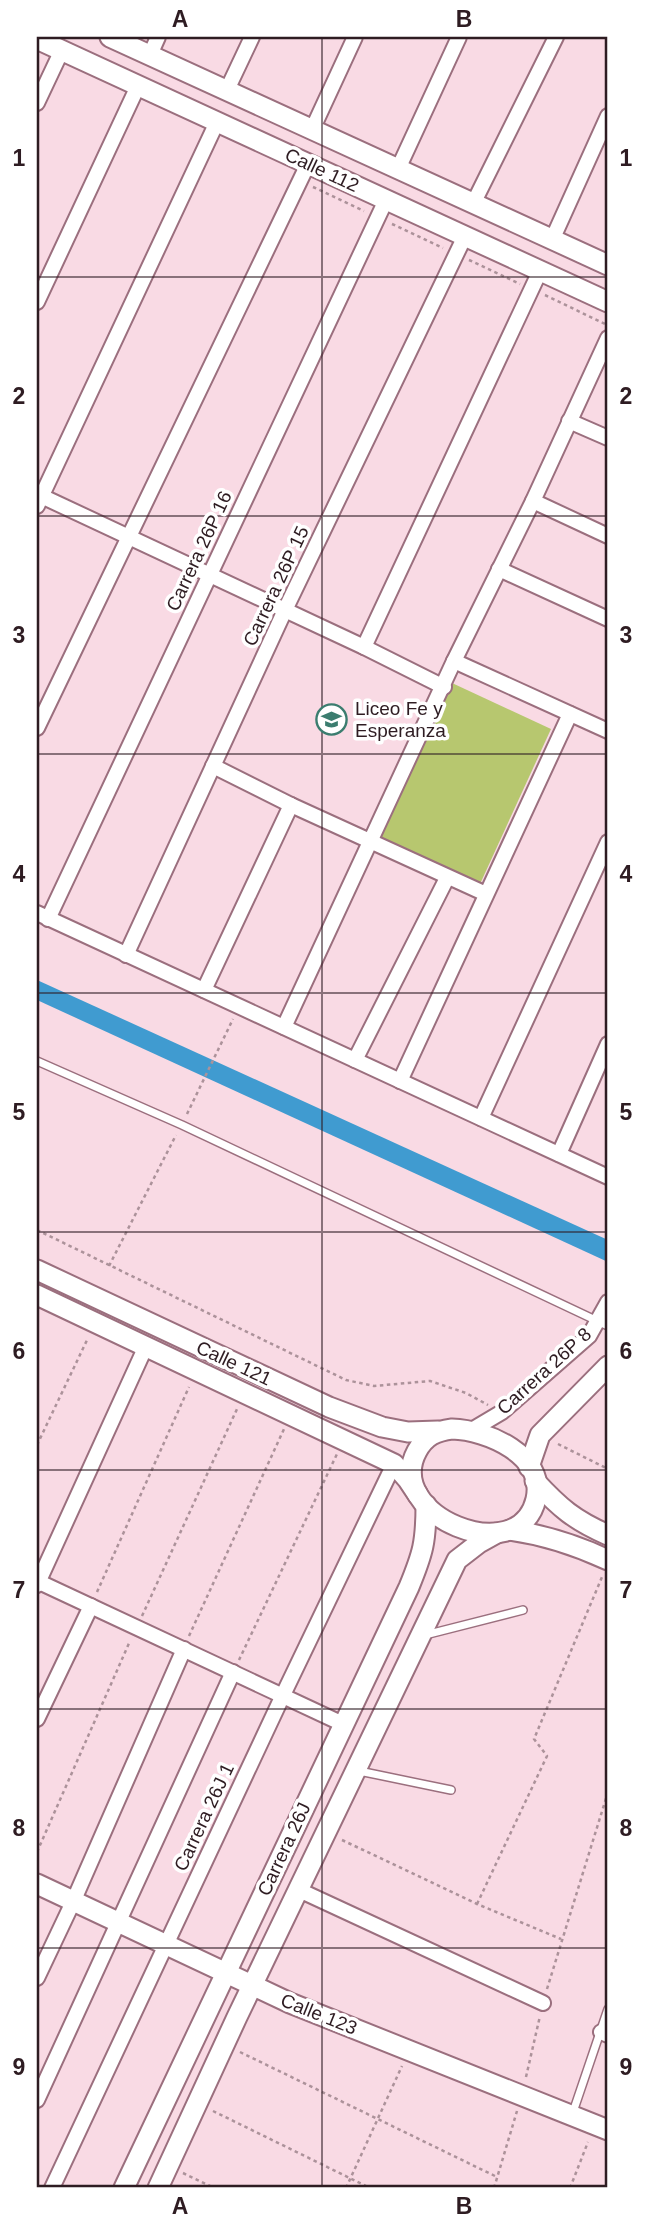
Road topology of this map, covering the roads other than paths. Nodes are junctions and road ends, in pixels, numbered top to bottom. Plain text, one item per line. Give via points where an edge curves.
1 (110, 37) edge
2 (158, 37) edge
3 (252, 37) edge
4 (355, 37) edge
5 (459, 37) edge
6 (556, 37) edge
7 (37, 38) edge
8 (62, 50) junction
9 (150, 55) junction
10 (138, 86) junction
11 (227, 90) junction
12 (37, 103) edge
13 (608, 116) edge
14 (217, 122) junction
15 (312, 130) junction
16 (398, 169) junction
17 (304, 172) junction
18 (473, 204) junction
19 (381, 209) junction
20 (552, 240) junction
21 (460, 245) junction
22 (608, 265) edge
23 (540, 271) junction
24 (37, 302) edge
25 (608, 302) edge
26 (608, 338) edge
27 (569, 421) junction
28 (608, 438) edge
29 (38, 499) edge
30 (533, 501) junction
31 (129, 536) junction
32 (608, 536) edge
33 (499, 569) junction
34 (209, 575) junction
35 (285, 610) junction
36 (608, 619) edge
37 (364, 647) junction
38 (454, 662) junction
39 (444, 687) junction
40 (570, 714) junction
41 (37, 728) edge
42 (608, 731) edge
43 (213, 766) junction
44 (291, 805) junction
45 (372, 841) junction
46 (608, 842) edge
47 (447, 878) junction
48 (485, 894) junction
49 (42, 916) edge
50 (126, 955) junction
51 (204, 990) junction
52 (284, 1027) junction
53 (608, 1044) edge
54 (355, 1060) junction
55 (37, 1061) edge
56 (400, 1081) junction
57 (481, 1118) junction
58 (559, 1154) junction
59 (608, 1177) edge
60 (37, 1270) edge
61 (38, 1300) edge
62 (608, 1302) edge
63 (603, 1323) edge
64 (146, 1346) junction
65 (608, 1366) edge
66 (470, 1430) junction
67 (438, 1431) junction
68 (394, 1464) junction
69 (532, 1474) junction
70 (422, 1500) junction
71 (503, 1532) junction
72 (608, 1535) edge
73 (606, 1567) edge
74 (37, 1583) edge
75 (91, 1606) junction
76 (523, 1610) dead end
77 (421, 1637) junction
78 (184, 1649) junction
79 (233, 1672) junction
80 (283, 1695) junction
81 (37, 1719) edge
82 (343, 1724) junction
83 (356, 1771) junction
84 (451, 1790) dead end
85 (37, 1884) edge
86 (299, 1890) junction
87 (73, 1902) junction
88 (119, 1923) junction
89 (242, 1939) junction
90 (165, 1945) junction
91 (269, 1952) junction
92 (191, 1957) junction
93 (225, 1973) junction
94 (37, 1978) edge
95 (253, 1986) junction
96 (290, 2003) junction
97 (543, 2003) road end
98 (209, 2005) junction
99 (608, 2009) edge
100 (237, 2017) junction
101 (604, 2033) edge
102 (37, 2100) edge
103 (572, 2115) junction
104 (602, 2127) edge
105 (37, 2185) edge
106 (45, 2188) edge
107 (52, 2188) edge
108 (124, 2188) edge
109 (158, 2188) edge

1 - 9 street, Calle 112
2 - 9 street
3 - 11 street
4 - 15 street
5 - 16 street
6 - 18 street
7 - 8 street, Calle 112
8 - 10 street, Calle 112
8 - 12 street
9 - 11 street, Calle 112
10 - 14 street, Calle 112
10 - 24 street
11 - 15 street, Calle 112
13 - 20 street
14 - 17 street, Calle 112
14 - 29 street
15 - 16 street, Calle 112
16 - 18 street, Calle 112
17 - 19 street, Calle 112
17 - 31 street
18 - 20 street, Calle 112
19 - 21 street, Calle 112
19 - 34 street, Carrera 26P 16
20 - 22 street, Calle 112
21 - 23 street, Calle 112
21 - 35 street, Carrera 26P 15
23 - 25 street, Calle 112
23 - 37 street
26 - 27 street
27 - 28 street
27 - 30 street
29 - 31 street
30 - 32 street
30 - 33 street
31 - 34 street
31 - 41 street
33 - 36 street
33 - 38 street
34 - 35 street
34 - 49 street, Carrera 26P 16
35 - 37 street
35 - 43 street, Carrera 26P 15
37 - 39 street
38 - 39 street
38 - 40 street
39 - 45 street
40 - 42 street
40 - 48 street
43 - 44 street
43 - 50 street, Carrera 26P 15
44 - 45 street
44 - 51 street
45 - 47 street
45 - 52 street
46 - 57 street
47 - 48 street
47 - 54 street
48 - 56 street
49 - 50 street
50 - 51 street
51 - 52 street
52 - 54 street
53 - 58 street
54 - 56 street
55 - 63 lane
56 - 57 street
57 - 58 street
58 - 59 street
60 - 67 street, Calle 121 via 329,1407 382,1427
61 - 64 street, Calle 121
62 - 63 street, Carrera 26P 8
63 - 66 street, Carrera 26P 8 via 502,1412
64 - 68 street, Calle 121
64 - 74 street
65 - 69 street, Carrera 26P 8 via 540,1435
66 - 67 street
66 - 69 street via 500,1440 520,1455
67 - 70 street via 415,1455 412,1476
68 - 70 street, Calle 121
68 - 80 street, Carrera 26J 1
69 - 71 street via 537,1494 532,1511 518,1526
69 - 72 street via 557,1506
70 - 71 street via 463,1529
70 - 82 street, Carrera 26J via 423,1552
71 - 73 street via 578,1546
71 - 77 street, Carrera 26J via 478,1543 457,1560
74 - 75 street
75 - 78 street
75 - 81 street
76 - 77 lane
77 - 83 street, Carrera 26J
78 - 79 street
78 - 87 street
79 - 80 street
79 - 88 street
80 - 82 street
80 - 90 street, Carrera 26J 1
82 - 89 street, Carrera 26J
83 - 84 lane
83 - 86 street, Carrera 26J
85 - 87 street, Calle 123
86 - 91 street, Carrera 26J
86 - 97 street
87 - 88 street, Calle 123
87 - 94 street
88 - 90 street, Calle 123
88 - 102 street
89 - 92 street via 214,1956
89 - 93 street, Carrera 26J
90 - 92 street, Calle 123
90 - 107 street, Carrera 26J 1
91 - 95 street, Carrera 26J
91 - 96 street via 275,1982
92 - 93 street, Calle 123
92 - 98 street via 206,1973
93 - 95 street, Calle 123
93 - 98 street, Carrera 26J
95 - 96 street, Calle 123
95 - 100 street, Carrera 26J
96 - 100 street via 268,2004
96 - 103 street, Calle 123
98 - 108 street, Carrera 26J
99 - 101 lane
100 - 109 street, Carrera 26J
101 - 103 lane
103 - 104 street, Calle 123
105 - 106 street

